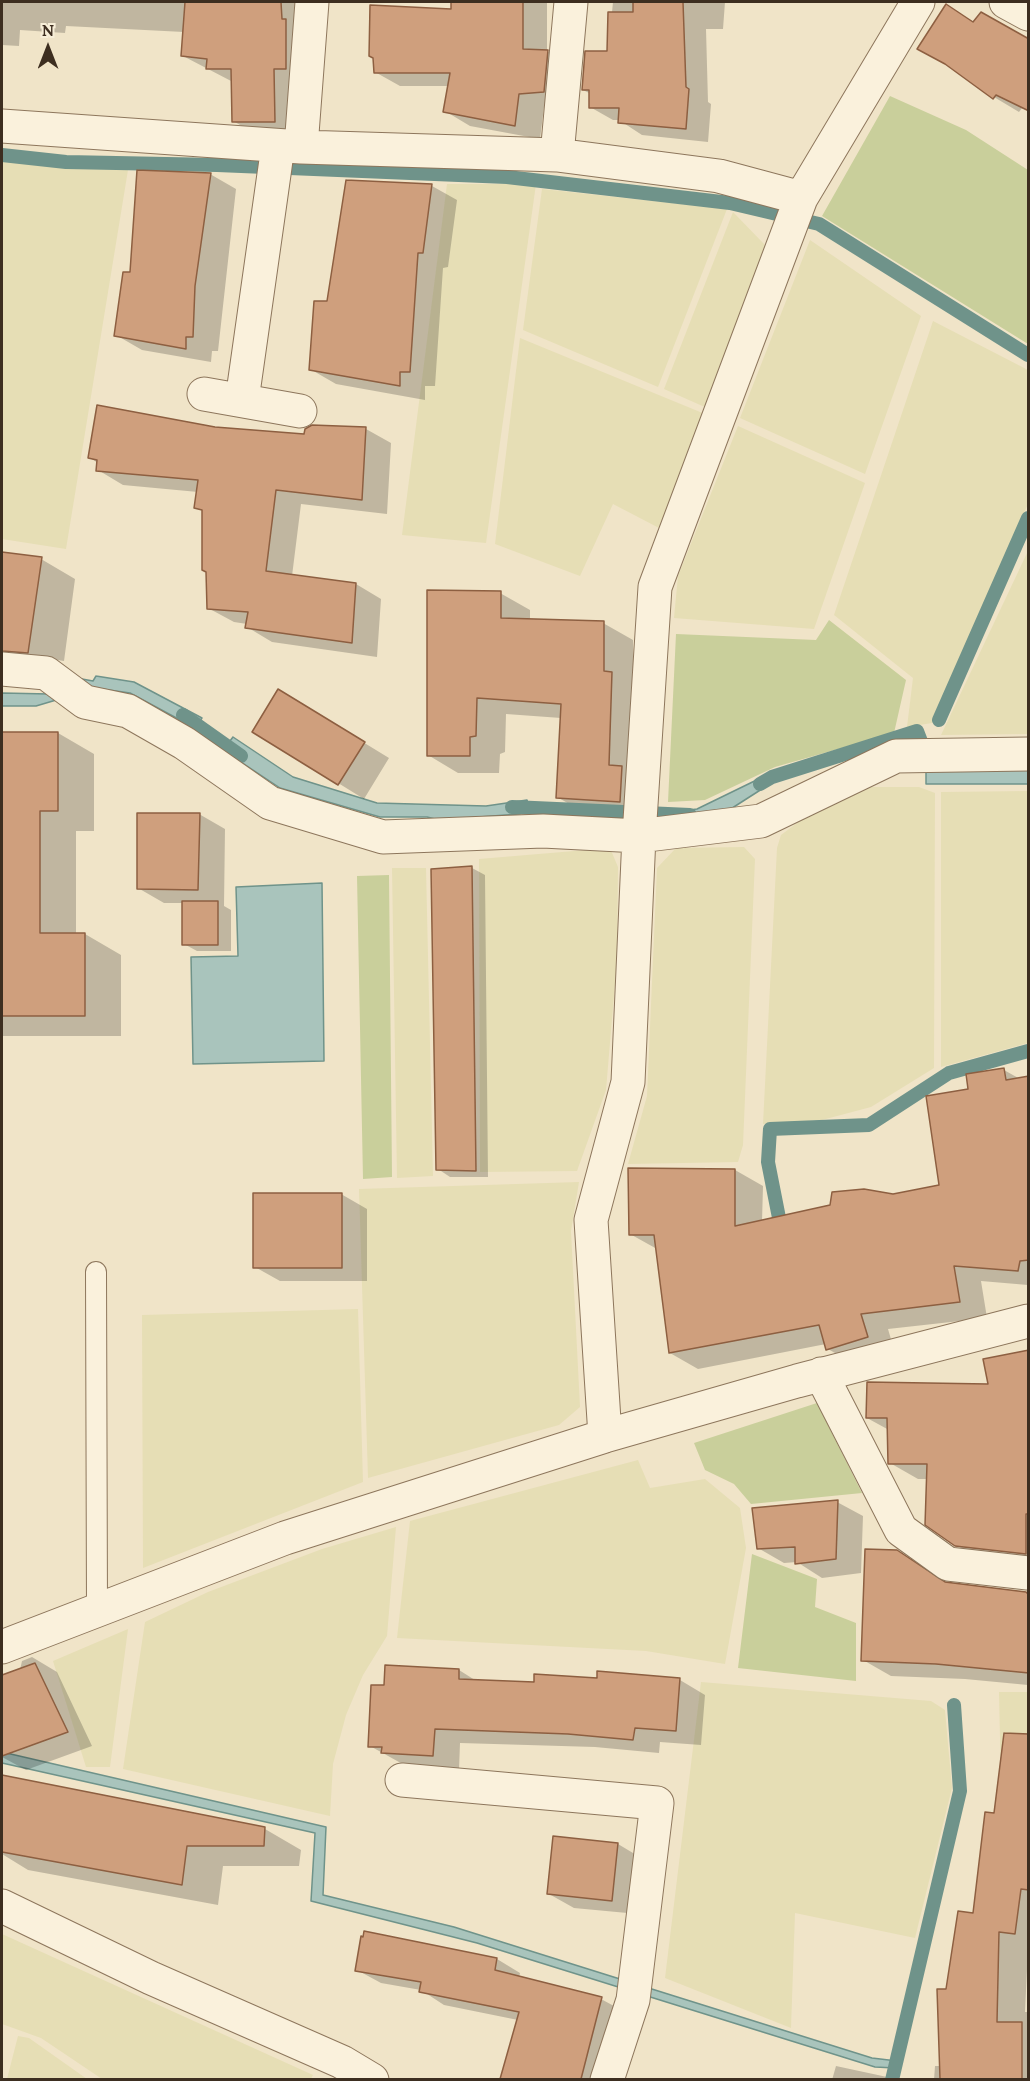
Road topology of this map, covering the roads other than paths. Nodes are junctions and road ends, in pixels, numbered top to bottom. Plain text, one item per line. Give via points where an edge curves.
1 (312, 2) edge
2 (571, 2) edge
3 (918, 2) edge
4 (1006, 2) edge
5 (1029, 14) edge
6 (2, 126) edge
7 (289, 147) junction
8 (557, 154) junction
9 (801, 198) junction
10 (204, 394) dead end
11 (242, 400) junction
12 (300, 411) dead end
13 (2, 669) edge
14 (1029, 754) edge
15 (639, 836) junction
16 (96, 1272) dead end
17 (1029, 1322) edge
18 (821, 1374) junction
19 (605, 1436) junction
20 (1029, 1574) edge
21 (97, 1610) junction
22 (2, 1647) edge
23 (402, 1780) dead end
24 (2, 1906) edge
25 (372, 2079) edge
26 (607, 2079) edge

1 - 7 street
2 - 8 street
3 - 9 street
4 - 5 street
6 - 7 street
7 - 8 street
7 - 11 street
8 - 9 street via 719,176
9 - 15 street via 655,587
10 - 11 street
11 - 12 street
13 - 15 street via 46,673 85,702 128,711 184,743 270,803 382,837 543,831
14 - 15 street via 896,756 761,821
15 - 19 street via 628,1082 591,1220
16 - 21 lane
17 - 18 street
18 - 19 street
18 - 20 street via 901,1530 948,1564
19 - 21 street via 285,1538
21 - 22 street
23 - 26 street via 657,1803 633,2000
24 - 25 street

